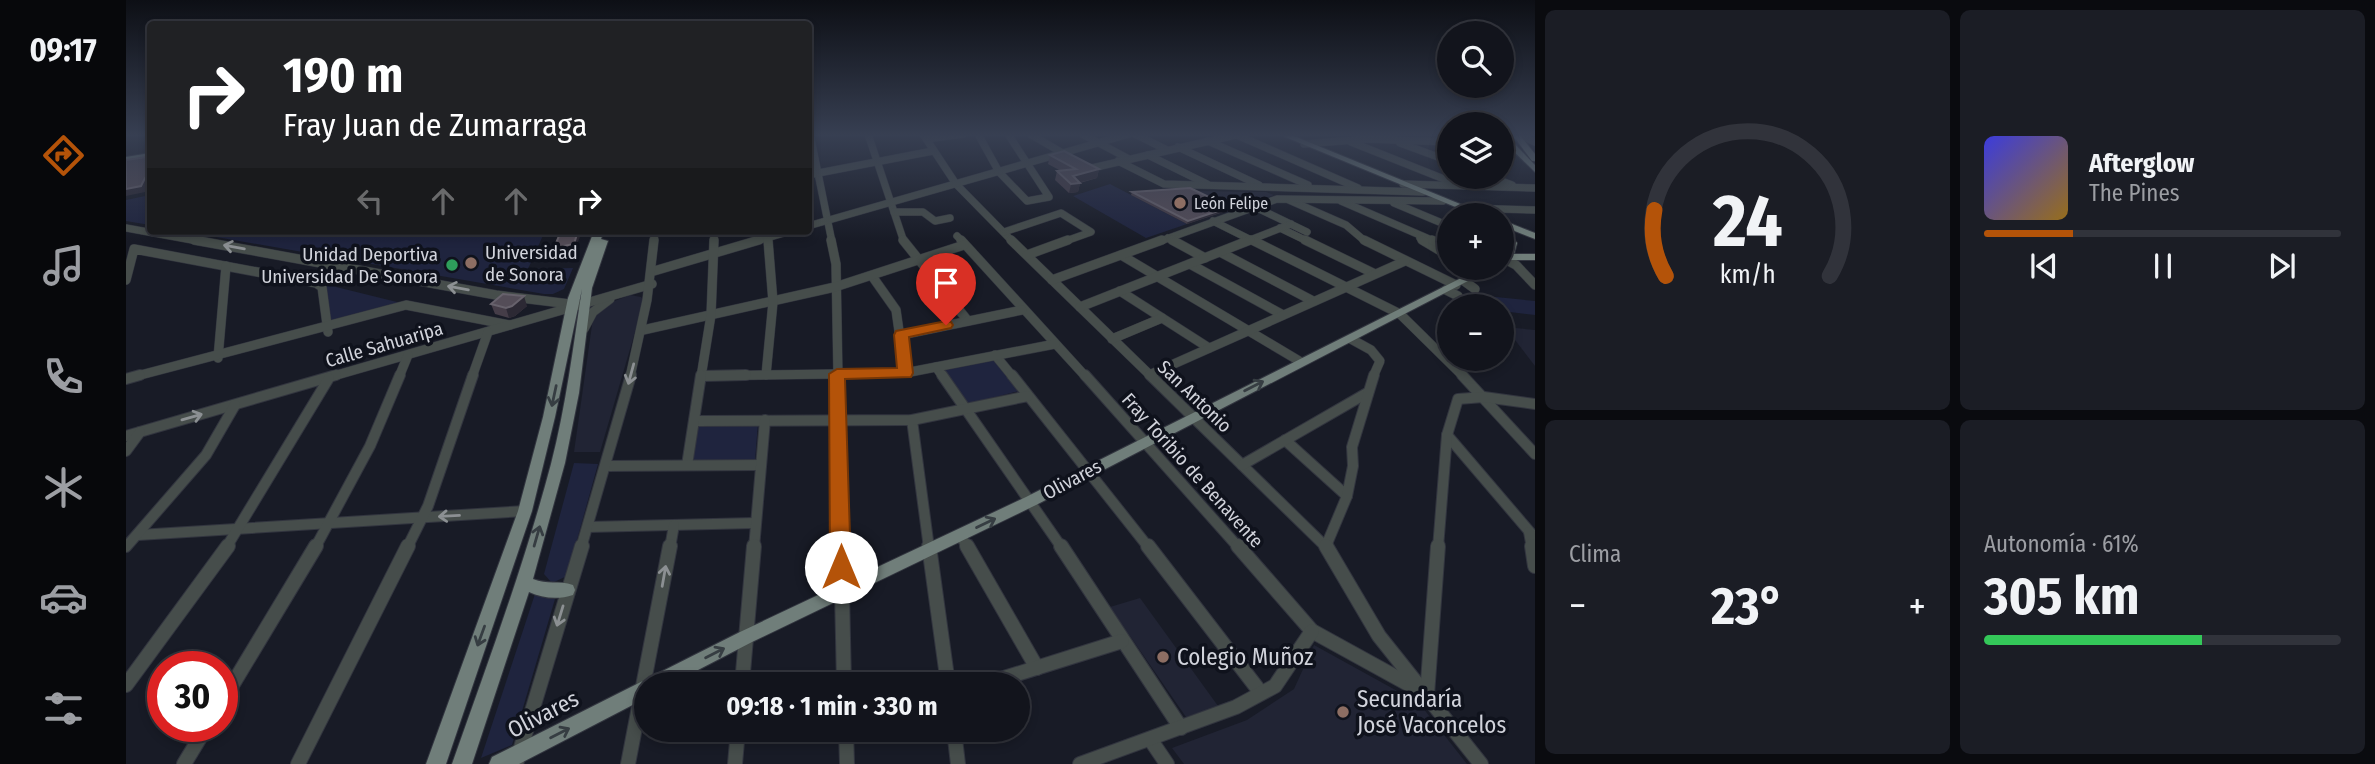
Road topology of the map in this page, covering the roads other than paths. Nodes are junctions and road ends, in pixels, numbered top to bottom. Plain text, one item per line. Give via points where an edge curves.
1 (818, 170) edge
2 (834, 170) edge
3 (880, 170) edge
4 (946, 170) edge
5 (1008, 170) edge
6 (1032, 170) edge
7 (1135, 170) edge
8 (1178, 170) edge
9 (1225, 170) edge
10 (1272, 170) edge
11 (1317, 170) edge
12 (1367, 170) edge
13 (1420, 170) edge
14 (999, 172) junction
15 (819, 173) junction
16 (812, 175) edge
17 (1437, 176) edge
18 (956, 184) junction
19 (1403, 184) junction
20 (1437, 185) edge
21 (1210, 186) junction
22 (1514, 186) edge
23 (1263, 187) junction
24 (1314, 188) junction
25 (1514, 188) edge
26 (1519, 188) junction
27 (1535, 188) edge
28 (1363, 190) junction
29 (1423, 192) junction
30 (1284, 198) junction
31 (1336, 199) junction
32 (1387, 201) junction
33 (1443, 201) junction
34 (890, 203) junction
35 (1448, 203) edge
36 (1253, 206) junction
37 (1535, 210) edge
38 (1514, 211) edge
39 (894, 212) junction
40 (950, 218) dead end
41 (828, 221) junction
42 (1213, 221) junction
43 (1437, 221) edge
44 (1291, 224) junction
45 (812, 225) edge
46 (1280, 228) junction
47 (1514, 228) edge
48 (126, 229) edge
49 (1003, 232) junction
50 (147, 233) edge
51 (160, 235) edge
52 (597, 235) edge
53 (606, 235) edge
54 (655, 235) edge
55 (714, 235) edge
56 (776, 235) edge
57 (1535, 236) edge
58 (768, 237) junction
59 (1298, 237) junction
60 (1168, 238) junction
61 (1251, 240) junction
62 (1514, 241) edge
63 (1514, 243) edge
64 (1437, 246) edge
65 (1220, 252) junction
66 (712, 253) junction
67 (1027, 254) junction
68 (1121, 255) junction
69 (1535, 256) edge
70 (1205, 258) junction
71 (1514, 258) edge
72 (918, 261) junction
73 (1405, 261) junction
74 (1190, 264) junction
75 (1514, 264) edge
76 (226, 266) junction
77 (1373, 273) junction
78 (872, 276) junction
79 (1156, 277) junction
80 (653, 278) junction
81 (126, 280) edge
82 (1052, 280) junction
83 (1469, 280) edge
84 (1535, 284) edge
85 (1345, 286) junction
86 (835, 287) junction
87 (1460, 288) junction
88 (1120, 291) junction
89 (618, 295) junction
90 (582, 298) junction
91 (648, 300) junction
92 (1313, 300) junction
93 (534, 301) junction
94 (773, 302) junction
95 (1080, 307) junction
96 (421, 308) junction
97 (1022, 310) junction
98 (1400, 314) junction
99 (711, 315) junction
100 (1283, 315) junction
101 (1161, 318) junction
102 (532, 319) junction
103 (968, 321) junction
104 (511, 325) junction
105 (327, 329) junction
106 (643, 330) junction
107 (1248, 331) junction
108 (488, 332) junction
109 (901, 335) junction
110 (580, 338) junction
111 (1112, 339) junction
112 (1351, 339) junction
113 (1055, 344) junction
114 (1437, 347) edge
115 (1209, 348) junction
116 (408, 355) junction
117 (995, 355) junction
118 (218, 358) junction
119 (1301, 362) junction
120 (936, 368) junction
121 (1461, 371) edge
122 (905, 373) junction
123 (837, 374) junction
124 (766, 375) junction
125 (1149, 375) junction
126 (702, 376) junction
127 (328, 378) junction
128 (126, 379) edge
129 (126, 386) edge
130 (1367, 393) junction
131 (1028, 396) junction
132 (1484, 397) junction
133 (1535, 404) edge
134 (235, 405) junction
135 (965, 410) junction
136 (1193, 418) junction
137 (839, 419) junction
138 (765, 420) junction
139 (912, 420) junction
140 (694, 421) junction
141 (140, 432) junction
142 (1447, 435) junction
143 (126, 436) edge
144 (1285, 440) junction
145 (1145, 441) junction
146 (126, 451) edge
147 (1535, 454) edge
148 (687, 465) junction
149 (761, 465) junction
150 (1242, 465) junction
151 (607, 467) junction
152 (1089, 470) junction
153 (1347, 496) junction
154 (1031, 501) junction
155 (525, 511) junction
156 (422, 517) junction
157 (332, 523) junction
158 (755, 523) junction
159 (674, 525) junction
160 (588, 527) junction
161 (241, 528) junction
162 (1532, 534) edge
163 (138, 535) junction
164 (960, 535) junction
165 (1326, 546) junction
166 (126, 547) edge
167 (931, 549) junction
168 (1535, 566) edge
169 (524, 582) junction
170 (567, 590) junction
171 (841, 592) junction
172 (1312, 631) junction
173 (746, 636) junction
174 (1122, 641) junction
175 (1037, 668) junction
176 (650, 672) edge
177 (677, 672) edge
178 (743, 672) edge
179 (844, 672) edge
180 (946, 672) edge
181 (1024, 672) edge
182 (238, 676) edge
183 (126, 685) edge
184 (1261, 693) junction
185 (634, 695) edge
186 (1427, 695) junction
187 (1181, 728) junction
188 (1150, 739) junction
189 (634, 740) edge
190 (197, 742) edge
191 (737, 742) edge
192 (846, 742) edge
193 (955, 742) edge
194 (517, 759) edge
195 (184, 764) edge
196 (298, 764) edge
197 (436, 764) edge
198 (462, 764) edge
199 (499, 764) edge
200 (628, 764) edge
201 (736, 764) edge
202 (847, 764) edge
203 (958, 764) edge
204 (1080, 764) edge
205 (1167, 764) edge
206 (1481, 764) edge

1 - 15 street
2 - 15 street
3 - 34 street
4 - 18 street, San Antonio
5 - 14 street
6 - 14 street via 1050,197 1028,202
7 - 21 street via 1160,183
8 - 21 street
9 - 23 street
10 - 24 street
11 - 28 street
12 - 19 main road
13 - 17 street
14 - 18 street
15 - 16 street
15 - 41 street
18 - 34 street
18 - 49 street, San Antonio
19 - 20 street
19 - 29 main road
21 - 23 street
22 - 26 street
23 - 24 street
24 - 28 street
25 - 26 street
26 - 27 street
28 - 29 street
29 - 33 main road
30 - 31 street
30 - 36 street
30 - 73 street via 1346,225 1367,243
31 - 32 street
31 - 64 street
32 - 33 street
32 - 43 street
33 - 35 main road
34 - 39 street
34 - 41 street
36 - 42 street
36 - 44 street
37 - 38 street
39 - 40 street via 923,212 936,221
39 - 72 street via 908,249
41 - 45 street
41 - 86 street
42 - 60 street
42 - 61 street
44 - 46 street
44 - 59 street via 1307,232
46 - 59 street
46 - 61 street
47 - 57 main road
50 -> 48 street
49 - 67 street, San Antonio
49 - 67 street via 1061,213 1091,232
93 -> 51 street
52 - 90 main road via 576,289
53 - 90 main road
54 - 80 street
55 - 66 street
56 - 58 street, Calle Sahuaripa
57 - 62 main road
58 - 66 street, Calle Sahuaripa
58 - 94 street
59 - 77 street
60 - 68 street
60 - 70 street
61 - 65 street
61 - 85 street
63 - 69 main road
65 - 70 street
65 - 92 street
66 - 80 street, Calle Sahuaripa
66 - 99 street
67 - 82 street, San Antonio
68 - 79 street
68 - 82 street
69 - 71 main road
70 - 74 street
72 - 78 street
72 - 97 street, Fray Toribio de Benavente via 961,241
72 - 103 street
73 - 77 street
73 - 87 street
74 - 79 street
74 - 100 street
75 - 84 street
76 - 81 street via 134,249
76 - 105 street via 320,285
76 - 118 street
77 - 85 street
78 - 86 street
78 - 109 street via 894,306
79 - 88 street
79 - 107 street
80 - 89 street, Calle Sahuaripa
80 - 91 street
82 - 95 street, San Antonio
83 - 87 main road, Olivares
85 - 92 street
85 - 98 street
86 - 94 street
86 - 123 street
87 - 98 main road, Olivares
88 - 95 street
88 - 101 street
89 - 90 street, Calle Sahuaripa
89 - 90 street
89 - 91 street via 639,294
89 - 110 street via 593,312
90 - 93 street
90 - 102 street, Calle Sahuaripa
90 - 110 main road
90 -> 155 main road
91 - 106 street
92 - 100 street
93 - 102 street via 542,307
94 - 99 street
94 - 124 street
95 - 111 street, San Antonio
96 - 104 street
96 - 105 street
96 - 105 street via 406,306
97 - 103 street
97 - 113 street, Fray Toribio de Benavente
98 - 112 main road, Olivares
98 - 114 street
99 - 106 street
99 - 126 street
100 - 107 street
101 - 111 street
101 - 115 street
102 - 104 street, Calle Sahuaripa
103 - 109 street
104 - 108 street, Calle Sahuaripa
105 - 118 street
106 -> 151 street
107 - 115 street
107 - 119 street
108 - 116 street, Calle Sahuaripa
108 - 156 street
109 - 122 street
169 -> 110 main road via 565,440
111 - 125 street, San Antonio
112 - 119 main road, Olivares
112 - 130 street via 1380,358
113 - 117 street
113 - 145 street, Fray Toribio de Benavente
115 - 125 street
116 - 127 street, Calle Sahuaripa
116 - 157 street via 382,425
117 - 120 street
117 - 131 street
118 - 128 street
118 - 129 street
136 -> 119 main road, Olivares
120 - 122 street
120 - 135 street
121 - 132 street
122 - 123 street
123 - 124 street
123 - 137 street
124 - 126 street
125 - 136 street, San Antonio
126 - 140 street
127 - 134 street, Calle Sahuaripa
127 - 161 street
130 - 144 street
130 - 153 street via 1352,447
131 - 135 street
131 - 152 street
132 - 133 street
132 - 142 street via 1458,399
132 - 147 street
141 -> 134 street, Calle Sahuaripa
134 - 163 street via 205,455
135 - 139 street
135 - 154 street
136 - 145 main road, Olivares
136 - 150 street, San Antonio
137 - 138 street
137 - 139 street
137 - 171 street
138 - 140 street
138 - 149 street
139 - 167 street
140 - 148 street
141 - 143 street, Calle Sahuaripa
141 - 146 street
142 - 162 street
142 - 186 street
144 - 150 street
144 - 153 street
145 - 152 main road, Olivares
145 - 172 street, Fray Toribio de Benavente
148 - 149 street
148 - 151 street
149 - 158 street
150 - 165 street, San Antonio
151 - 160 street
152 - 154 main road, Olivares
152 - 184 street
153 - 165 street
164 -> 154 main road, Olivares
154 - 174 street
155 -> 156 street
155 -> 197 main road
156 - 157 street
156 - 196 street
157 - 161 street
157 - 182 street
158 - 159 street
158 - 173 street
159 - 160 street
176 -> 159 street
160 - 170 street
161 - 163 street
161 - 183 street
162 - 168 street
163 - 166 street
164 - 167 main road, Olivares
164 - 175 street
165 - 186 street, San Antonio via 1380,636
167 - 171 main road, Olivares
167 - 180 street
169 - 170 main road via 542,590
169 - 198 main road
170 -> 194 street
171 - 173 main road, Olivares
171 - 179 street
172 - 184 street via 1284,676
172 - 186 street, Fray Toribio de Benavente
177 -> 173 main road, Olivares
173 - 178 street
174 - 175 street
174 - 187 street
175 - 181 street
184 - 187 street
194 -> 185 main road, Olivares
186 - 206 street, San Antonio
187 - 188 street
188 - 204 street
188 - 205 street
189 - 200 street
190 - 195 street
191 - 201 street
192 - 202 street
193 - 203 street
194 - 199 main road, Olivares

